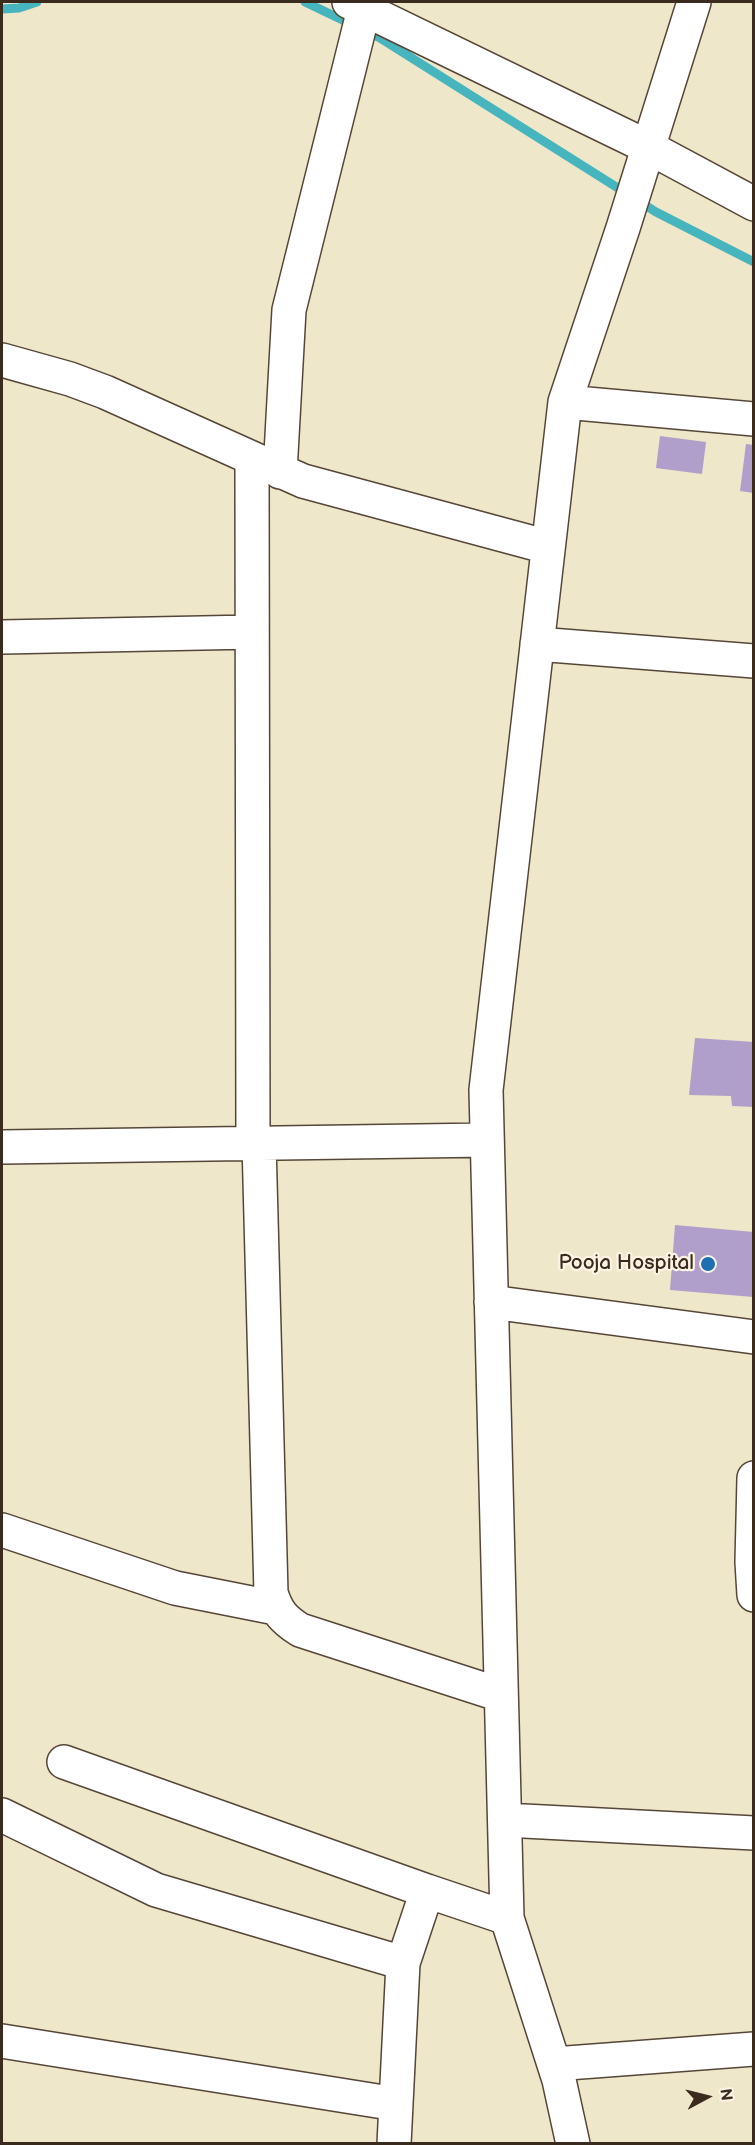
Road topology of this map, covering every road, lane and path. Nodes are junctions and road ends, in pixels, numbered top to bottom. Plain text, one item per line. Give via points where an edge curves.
1 (694, 2) edge
2 (358, 18) edge
3 (648, 147) junction
4 (753, 204) edge
5 (2, 360) edge
6 (565, 402) junction
7 (753, 419) edge
8 (266, 466) junction
9 (548, 547) junction
10 (252, 632) junction
11 (2, 637) edge
12 (537, 644) junction
13 (753, 661) edge
14 (487, 1140) junction
15 (256, 1144) junction
16 (2, 1147) edge
17 (491, 1302) junction
18 (753, 1337) edge
19 (753, 1478) edge
20 (2, 1530) edge
21 (753, 1594) edge
22 (276, 1608) junction
23 (501, 1695) junction
24 (64, 1762) dead end
25 (2, 1815) edge
26 (505, 1820) junction
27 (753, 1833) edge
28 (427, 1891) junction
29 (507, 1917) junction
30 (403, 1963) junction
31 (2, 2041) edge
32 (753, 2049) edge
33 (554, 2064) junction
34 (396, 2104) junction
35 (394, 2144) edge
36 (573, 2144) edge

1 - 3 street
2 - 3 street
2 - 8 street via 288,316
3 - 4 street
3 - 6 street
5 - 8 street via 105,392
6 - 7 street
6 - 9 street
8 - 9 street via 327,488
8 - 10 street
9 - 12 street
10 - 11 street
10 - 15 street
12 - 13 street
12 - 14 street via 486,1090
14 - 15 street
14 - 17 street
15 - 16 street
15 - 22 street via 272,1593
17 - 18 street
17 - 23 street
19 - 21 street
20 - 22 street via 175,1588
22 - 23 street via 300,1630
23 - 26 street
24 - 28 street
25 - 30 street via 156,1890
26 - 27 street
26 - 29 street
28 - 29 street
28 - 30 street
29 - 33 street
30 - 34 street
31 - 34 street
32 - 33 street
33 - 36 street
34 - 35 street

